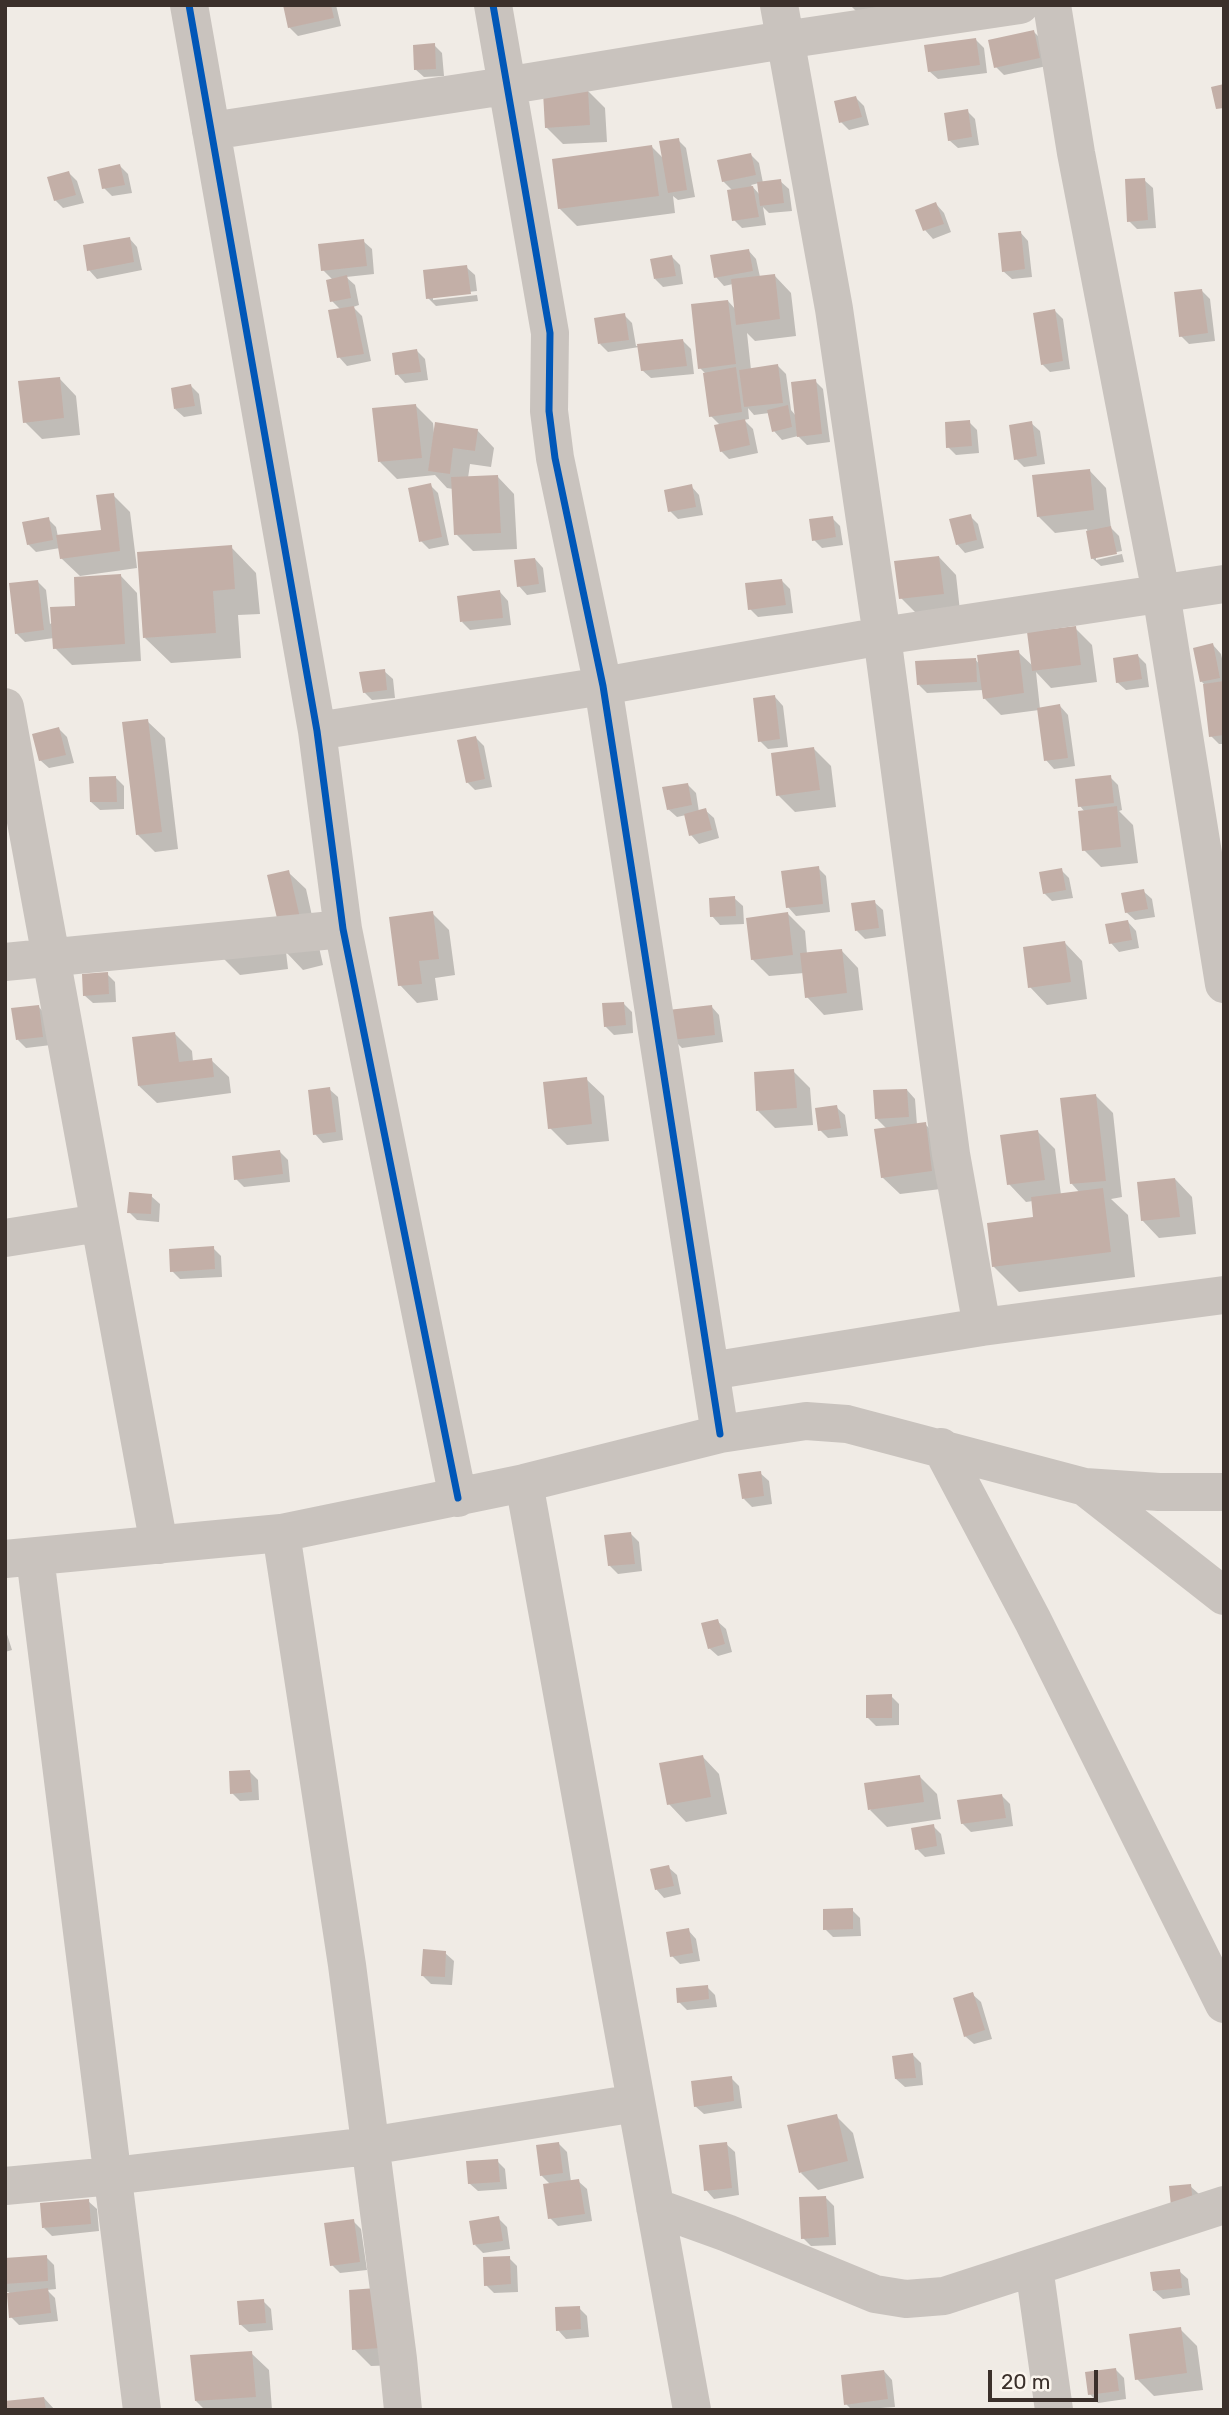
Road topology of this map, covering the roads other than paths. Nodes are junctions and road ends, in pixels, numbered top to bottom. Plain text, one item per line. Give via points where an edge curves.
1 (189, 5) edge
2 (493, 5) edge
3 (1020, 5) edge
4 (1052, 5) edge
5 (782, 23) edge
6 (505, 86) junction
7 (211, 131) junction
8 (1224, 584) edge
9 (1161, 593) junction
10 (882, 636) junction
11 (603, 686) junction
12 (6, 715) edge
13 (317, 731) junction
14 (343, 929) junction
15 (51, 959) junction
16 (5, 962) edge
17 (1224, 984) edge
18 (99, 1223) junction
19 (5, 1238) edge
20 (1224, 1295) edge
21 (982, 1327) junction
22 (710, 1371) junction
23 (720, 1434) junction
24 (941, 1447) junction
25 (524, 1483) junction
26 (1085, 1487) junction
27 (1224, 1492) edge
28 (457, 1498) junction
29 (281, 1533) junction
30 (159, 1545) junction
31 (20, 1558) edge
32 (1224, 1595) edge
33 (1224, 2004) edge
34 (636, 2103) junction
35 (369, 2146) junction
36 (112, 2176) junction
37 (5, 2186) edge
38 (1224, 2205) edge
39 (655, 2207) junction
40 (1034, 2267) junction
41 (142, 2410) edge
42 (403, 2410) edge
43 (692, 2410) edge
44 (1054, 2410) edge

1 - 7 street
2 - 6 street
3 - 5 street
4 - 9 street
5 - 6 street
5 - 10 street via 834,309
6 - 7 street
6 - 11 street via 550,332 549,411 555,458
7 - 13 street
8 - 9 street
9 - 10 street
9 - 17 street
10 - 11 street
10 - 21 street via 951,1154
11 - 13 street
11 - 22 street
12 - 15 street
13 - 14 street
14 - 15 street
14 - 28 street
15 - 16 street
15 - 18 street
18 - 19 street
18 - 30 street
20 - 21 street
21 - 22 street
22 - 23 street
23 - 24 street via 806,1421 847,1424
23 - 25 street
24 - 26 street
24 - 33 street
25 - 28 street
25 - 34 street
26 - 27 street
26 - 32 street
28 - 29 street
29 - 30 street
29 - 35 street via 345,1952
30 - 31 street
31 - 36 street
34 - 35 street
34 - 39 street
35 - 36 street
35 - 42 street
36 - 37 street
36 - 41 street
38 - 40 street
39 - 40 street via 875,2294 906,2299 944,2296
39 - 43 street
40 - 44 street

